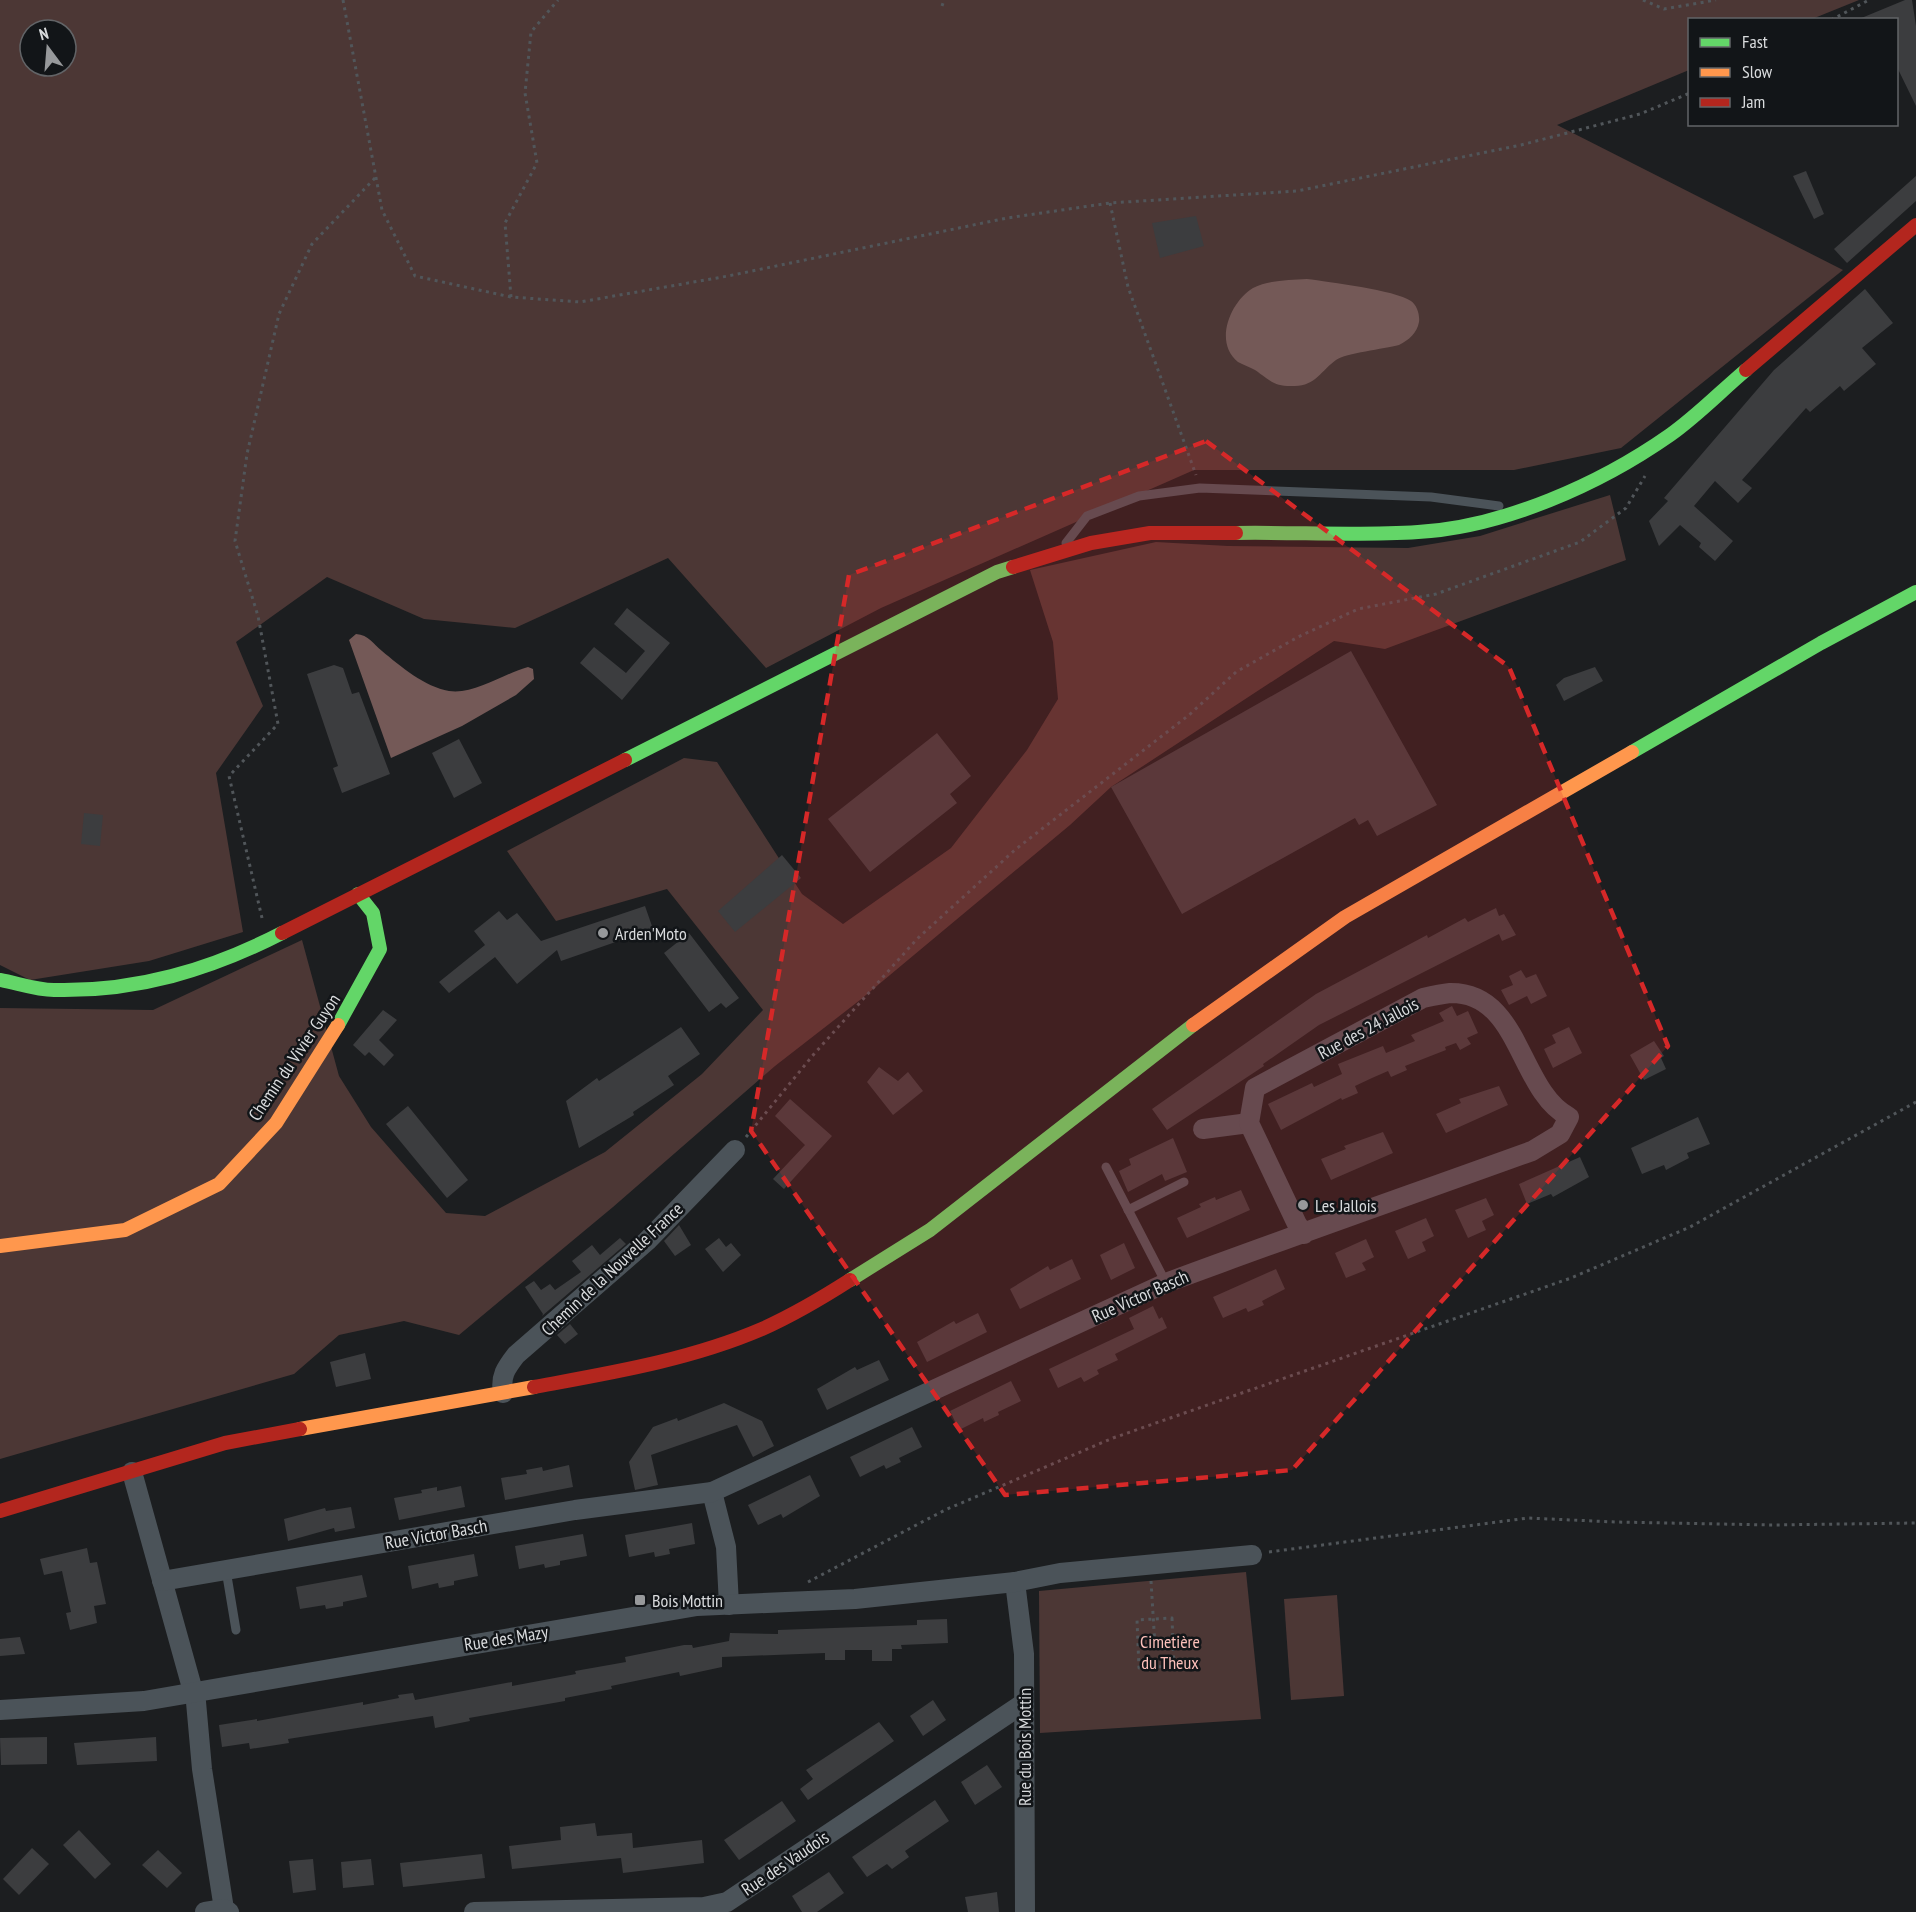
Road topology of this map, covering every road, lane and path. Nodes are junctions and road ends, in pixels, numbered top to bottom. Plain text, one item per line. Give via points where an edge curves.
1 (343, 0) edge
2 (558, 0) edge
3 (945, 0) edge
4 (1643, 0) edge
5 (1716, 0) edge
6 (1869, 0) edge
7 (942, 6) dead end
8 (1835, 18) edge
9 (1688, 93) edge
10 (375, 177) junction
11 (1110, 203) junction
12 (1916, 225) edge
13 (511, 297) junction
14 (1648, 471) dead end
15 (1200, 488) junction
16 (1519, 509) junction
17 (1058, 553) junction
18 (1916, 592) edge
19 (358, 894) junction
20 (267, 940) junction
21 (0, 980) edge
22 (1916, 1102) edge
23 (1569, 1117) joint
24 (1249, 1123) junction
25 (1203, 1130) dead end
26 (735, 1150) joint
27 (1106, 1167) dead end
28 (1184, 1182) dead end
29 (1128, 1210) junction
30 (1304, 1234) junction
31 (0, 1246) edge
32 (1166, 1283) junction
33 (503, 1393) junction
34 (132, 1472) junction
35 (712, 1492) junction
36 (0, 1511) edge
37 (1916, 1523) edge
38 (1252, 1555) joint
39 (1150, 1564) junction
40 (226, 1570) junction
41 (162, 1581) junction
42 (1015, 1582) junction
43 (800, 1586) dead end
44 (729, 1605) junction
45 (1154, 1619) junction
46 (236, 1630) dead end
47 (1155, 1646) dead end
48 (193, 1694) junction
49 (1024, 1703) junction
50 (0, 1710) edge
51 (220, 1911) edge
52 (474, 1912) edge
53 (1025, 1912) edge

1 - 10 path
2 - 13 path via 531,32 525,93 537,163 505,223
3 - 7 path
4 - 5 path via 1664,9
6 - 8 path
9 - 11 path via 1640,114 1521,145 1297,191
10 - 13 path via 382,210 415,276
10 - 20 path via 312,244 283,304 246,454 235,541 258,616 278,724 229,776
11 - 13 path via 1007,218 728,276 580,302
11 - 15 path via 1128,287
12 - 16 street via 1671,434 1562,495
14 - 26 path via 1626,508 1580,542 1436,594 1358,609 1236,672 1189,715 1016,849 917,939
15 - 16 lane via 1431,497
15 - 17 lane via 1139,496 1087,516
16 - 17 street via 1481,522 1419,532 1150,532
17 - 19 street via 997,572
18 - 33 street via 1345,918 1162,1047 930,1230 815,1302 760,1329 707,1348 609,1373
19 - 20 street
19 - 31 street, Chemin du Vivier Guyon via 373,913 380,949 352,1003 276,1123 219,1184 125,1230
20 - 21 street via 187,974 119,987 52,990
22 - 43 path via 1690,1227 1571,1278 1113,1438 945,1510
23 - 24 street, Rue des 24 Jallois via 1555,1109 1541,1093 1507,1025 1492,1009 1471,997 1451,993 1423,998 1255,1088
23 - 30 street, Rue Victor Basch via 1560,1134 1532,1151
24 - 25 street
24 - 30 street
26 - 33 street, Chemin de la Nouvelle France via 647,1240 516,1355 504,1370
27 - 29 lane
28 - 29 lane
29 - 32 lane
30 - 32 street, Rue Victor Basch
32 - 35 street, Rue Victor Basch
33 - 34 street via 225,1443
34 - 36 street
34 - 41 street
35 - 40 street, Rue Victor Basch via 575,1510
35 - 44 street via 726,1547
37 - 38 path via 1728,1524 1528,1518
38 - 39 street, Rue des Mazy
39 - 42 street, Rue des Mazy
39 - 45 path
40 - 41 street, Rue Victor Basch
40 - 46 lane
41 - 48 street
42 - 44 street, Rue des Mazy via 855,1599
42 - 49 street, Rue du Bois Mottin via 1024,1654
44 - 48 street, Rue des Mazy via 697,1606
45 - 45 path via 1172,1618 1174,1666 1139,1668 1137,1620
45 - 47 path
48 - 50 street, Rue des Mazy
48 - 51 street
49 - 52 street, Rue des Vaudois via 727,1902 704,1907
49 - 53 street, Rue du Bois Mottin

